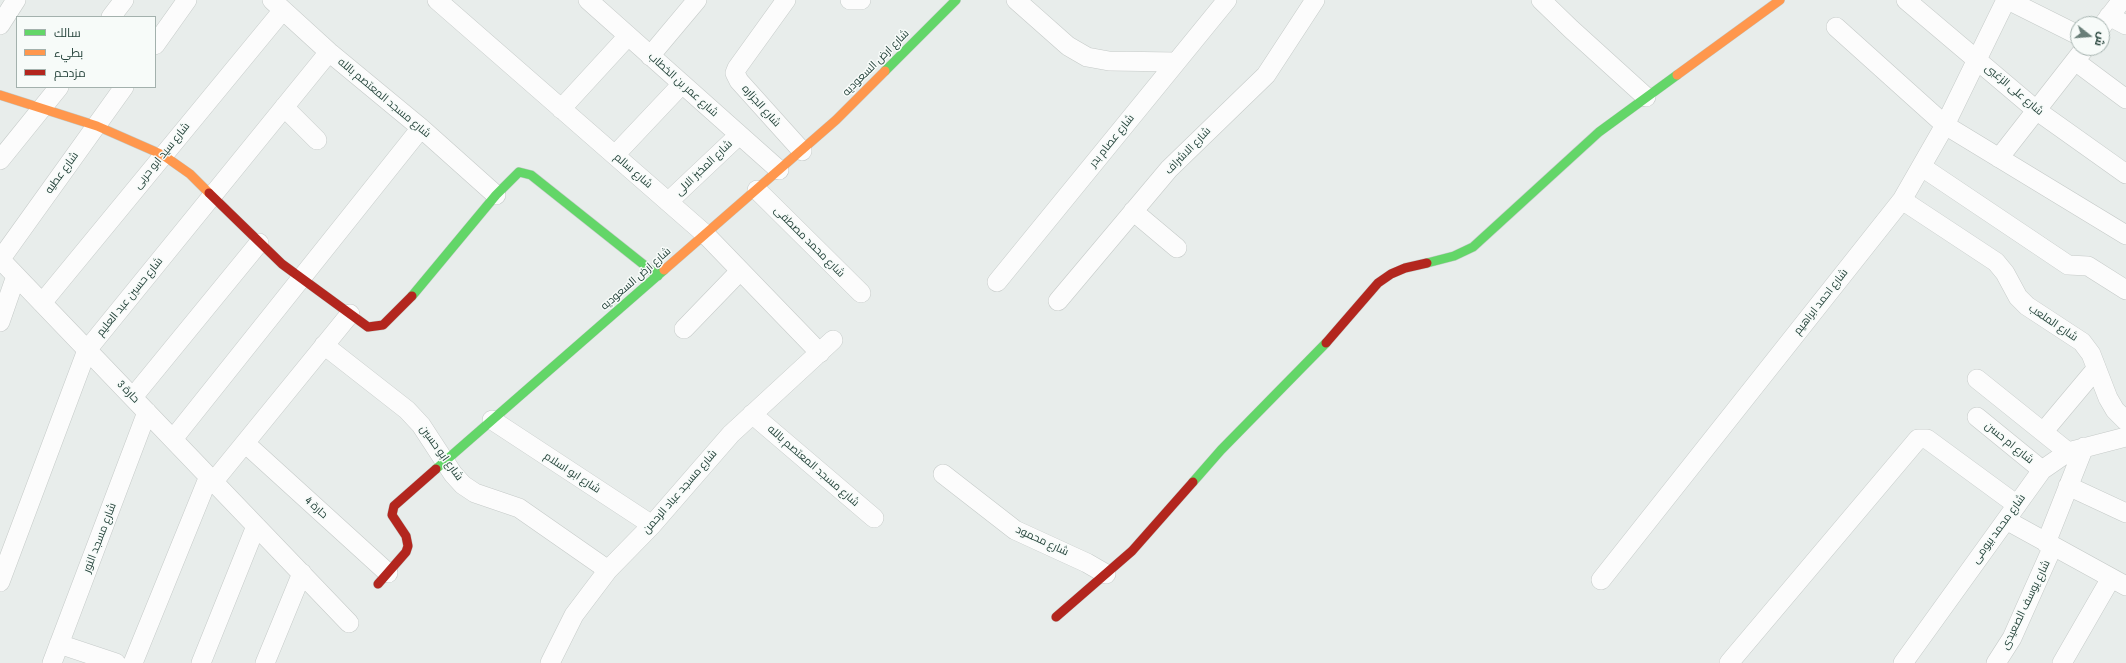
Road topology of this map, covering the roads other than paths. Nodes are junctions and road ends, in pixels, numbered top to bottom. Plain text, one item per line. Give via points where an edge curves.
1 (16, 0) edge
2 (124, 0) edge
3 (187, 0) edge
4 (437, 0) edge
5 (697, 0) edge
6 (786, 0) edge
7 (850, 0) edge
8 (861, 0) edge
9 (956, 0) edge
10 (1016, 0) edge
11 (1227, 0) edge
12 (1315, 0) edge
13 (1541, 0) edge
14 (1780, 0) edge
15 (1906, 0) edge
16 (2007, 0) edge
17 (2122, 0) edge
18 (593, 2) edge
19 (277, 5) edge
20 (112, 16) edge
21 (2110, 16) edge
22 (2110, 22) edge
23 (0, 25) edge
24 (2126, 25) edge
25 (1836, 27) dead end
26 (2070, 31) edge
27 (628, 36) junction
28 (156, 43) edge
29 (329, 52) junction
30 (650, 56) junction
31 (2078, 56) edge
32 (2082, 56) edge
33 (1977, 60) junction
34 (1176, 62) junction
35 (682, 84) junction
36 (58, 88) edge
37 (123, 88) edge
38 (0, 95) edge
39 (1646, 97) junction
40 (2126, 99) edge
41 (284, 107) junction
42 (43, 109) junction
43 (561, 109) junction
44 (2036, 110) junction
45 (1945, 125) junction
46 (97, 126) junction
47 (421, 128) junction
48 (739, 135) junction
49 (317, 140) dead end
50 (802, 151) junction
51 (163, 155) junction
52 (615, 155) junction
53 (1999, 158) junction
54 (0, 160) edge
55 (1922, 167) junction
56 (779, 170) junction
57 (2126, 174) edge
58 (757, 190) junction
59 (496, 195) junction
60 (212, 196) junction
61 (1902, 200) junction
62 (668, 202) junction
63 (1133, 211) junction
64 (705, 234) junction
65 (2126, 235) edge
66 (259, 243) junction
67 (1177, 248) dead end
68 (0, 259) edge
69 (740, 270) junction
70 (16, 276) junction
71 (658, 276) junction
72 (301, 279) junction
73 (998, 282) dead end
74 (2126, 290) edge
75 (860, 294) dead end
76 (1058, 301) dead end
77 (42, 303) junction
78 (350, 314) junction
79 (0, 322) edge
80 (684, 329) dead end
81 (324, 345) junction
82 (827, 346) joint
83 (87, 350) junction
84 (2096, 368) junction
85 (1977, 379) dead end
86 (133, 397) junction
87 (147, 412) junction
88 (752, 414) junction
89 (1977, 417) dead end
90 (492, 420) junction
91 (2126, 421) edge
92 (2044, 430) junction
93 (2126, 437) edge
94 (173, 439) junction
95 (245, 443) junction
96 (2076, 450) junction
97 (445, 461) junction
98 (2042, 470) junction
99 (943, 474) dead end
100 (211, 478) junction
101 (2068, 486) junction
102 (2017, 505) junction
103 (2126, 513) edge
104 (874, 518) dead end
105 (2006, 520) junction
106 (652, 525) junction
107 (256, 526) junction
108 (2050, 545) junction
109 (608, 570) junction
110 (302, 573) junction
111 (1106, 574) junction
112 (383, 578) joint
113 (1601, 580) dead end
114 (0, 582) edge
115 (2119, 582) edge
116 (1056, 617) dead end
117 (349, 623) dead end
118 (59, 644) junction
119 (52, 663) edge
120 (116, 663) edge
121 (133, 663) edge
122 (202, 663) edge
123 (265, 663) edge
124 (550, 663) edge
125 (1729, 663) edge
126 (1903, 663) edge
127 (1996, 663) edge
128 (2062, 663) edge

1 - 23 street
2 - 20 street
3 - 28 street
4 - 43 street, شارع سالم
5 - 30 street
6 - 50 street, شارع الجزاره via 735,73 739,81
7 - 8 street
9 - 50 street, شارع ارض السعوديه
10 - 34 street via 1068,46 1087,57 1109,61
11 - 34 street, شارع عصام بدر
12 - 63 street, شارع الاشراف via 1266,75 1188,149
13 - 39 street
14 - 39 street
15 - 33 street, شارع على الزغبى
16 - 26 street
16 - 33 street, شارع احمد ابراهيم
17 - 21 street
18 - 27 street, شارع عمر بن الخطاب
19 - 29 street, شارع مسجد المعتصم بالله
19 - 51 street, شارع سيد ابو حربى
22 - 24 street
25 - 45 street
27 - 30 street, شارع عمر بن الخطاب
27 - 43 street
29 - 41 street, شارع حسين عبد العليم
29 - 47 street, شارع مسجد المعتصم بالله
30 - 35 street, شارع عمر بن الخطاب
31 - 44 street
32 - 40 street
33 - 44 street, شارع على الزغبى
33 - 45 street, شارع احمد ابراهيم
34 - 73 street, شارع عصام بدر
35 - 48 street, شارع عمر بن الخطاب
35 - 52 street
36 - 42 street
37 - 46 street, شارع عطيه
38 - 42 street
39 - 111 street via 1599,132 1473,247 1454,256 1405,268 1378,283 1328,341 1221,450 1132,551
41 - 49 street
41 - 60 street, شارع حسين عبد العليم
42 - 46 street
42 - 54 street
43 - 52 street, شارع سالم
44 - 53 street
44 - 57 street, شارع على الزغبى
45 - 53 street
45 - 55 street, شارع احمد ابراهيم
46 - 51 street
46 - 68 street, شارع عطيه
47 - 59 street, شارع مسجد المعتصم بالله
47 - 72 street
48 - 56 street, شارع عمر بن الخطاب
48 - 62 street, شارع المخبز الالى
50 - 56 street, شارع ارض السعوديه
51 - 60 street via 182,167
51 - 77 street, شارع سيد ابو حربى
52 - 62 street, شارع سالم
53 - 65 street
55 - 61 street, شارع احمد ابراهيم
55 - 74 street via 2068,265 2088,266
56 - 58 street, شارع ارض السعوديه
58 - 64 street, شارع ارض السعوديه
58 - 75 street, شارع محمد مصطفى
59 - 71 street via 518,172 531,175
59 - 78 street via 426,282 390,320 383,325 368,327
60 - 66 street
60 - 83 street, شارع حسين عبد العليم
61 - 84 street, شارع الملعب via 1996,262 2005,272 2018,297 2082,342 2091,354
61 - 113 street, شارع احمد ابراهيم
62 - 64 street, شارع سالم
63 - 67 street
63 - 76 street, شارع الاشراف
64 - 69 street, شارع سالم
64 - 71 street, شارع ارض السعوديه
66 - 72 street
66 - 86 street
68 - 70 street, حارة 3
69 - 80 street
69 - 82 street, شارع سالم
70 - 77 street, حارة 3
70 - 79 street
71 - 90 street, شارع ارض السعوديه
72 - 78 street
72 - 94 street
77 - 83 street, حارة 3
78 - 81 street
81 - 95 street
81 - 97 street, شارع ابو حسين via 407,410 421,425
82 - 88 street, شارع مسجد عباد الرحمن
83 - 86 street, حارة 3
83 - 114 street, شارع حسين عبد العليم
84 - 91 street, شارع الملعب via 2108,398
84 - 92 street
85 - 92 street
86 - 87 street, حارة 3
87 - 94 street, حارة 3
87 - 118 street, شارع مسجد النور
88 - 104 street, شارع مسجد المعتصم بالله
88 - 106 street, شارع مسجد عباد الرحمن via 711,455
89 - 98 street, شارع ام حسن
90 - 97 street, شارع ارض السعوديه
90 - 106 street, شارع ابو اسلام
92 - 96 street
93 - 96 street, شارع محمد بيومى
94 - 100 street, حارة 3
95 - 100 street
95 - 112 street, حارة 4
96 - 98 street, شارع محمد بيومى
96 - 101 street, شارع يوسف الصعيدى
97 - 109 street, شارع ابو حسين via 458,479 475,493 519,508
97 - 112 street, شارع ارض السعوديه via 392,508 394,518 406,536 408,546 406,552
98 - 102 street, شارع محمد بيومى
99 - 111 street, شارع محمود via 1015,530
100 - 107 street, حارة 3
100 - 121 street
101 - 103 street
101 - 108 street, شارع يوسف الصعيدى
102 - 105 street, شارع محمد بيومى
102 - 125 street via 1927,439 1918,439
105 - 108 street
105 - 126 street, شارع محمد بيومى
106 - 109 street, شارع مسجد عباد الرحمن
107 - 110 street, حارة 3
107 - 122 street
108 - 115 street
108 - 127 street, شارع يوسف الصعيدى via 2012,638
109 - 124 street, شارع مسجد عباد الرحمن via 574,615
110 - 117 street, حارة 3
110 - 123 street
111 - 116 street
115 - 128 street
118 - 119 street, شارع مسجد النور
118 - 120 street

